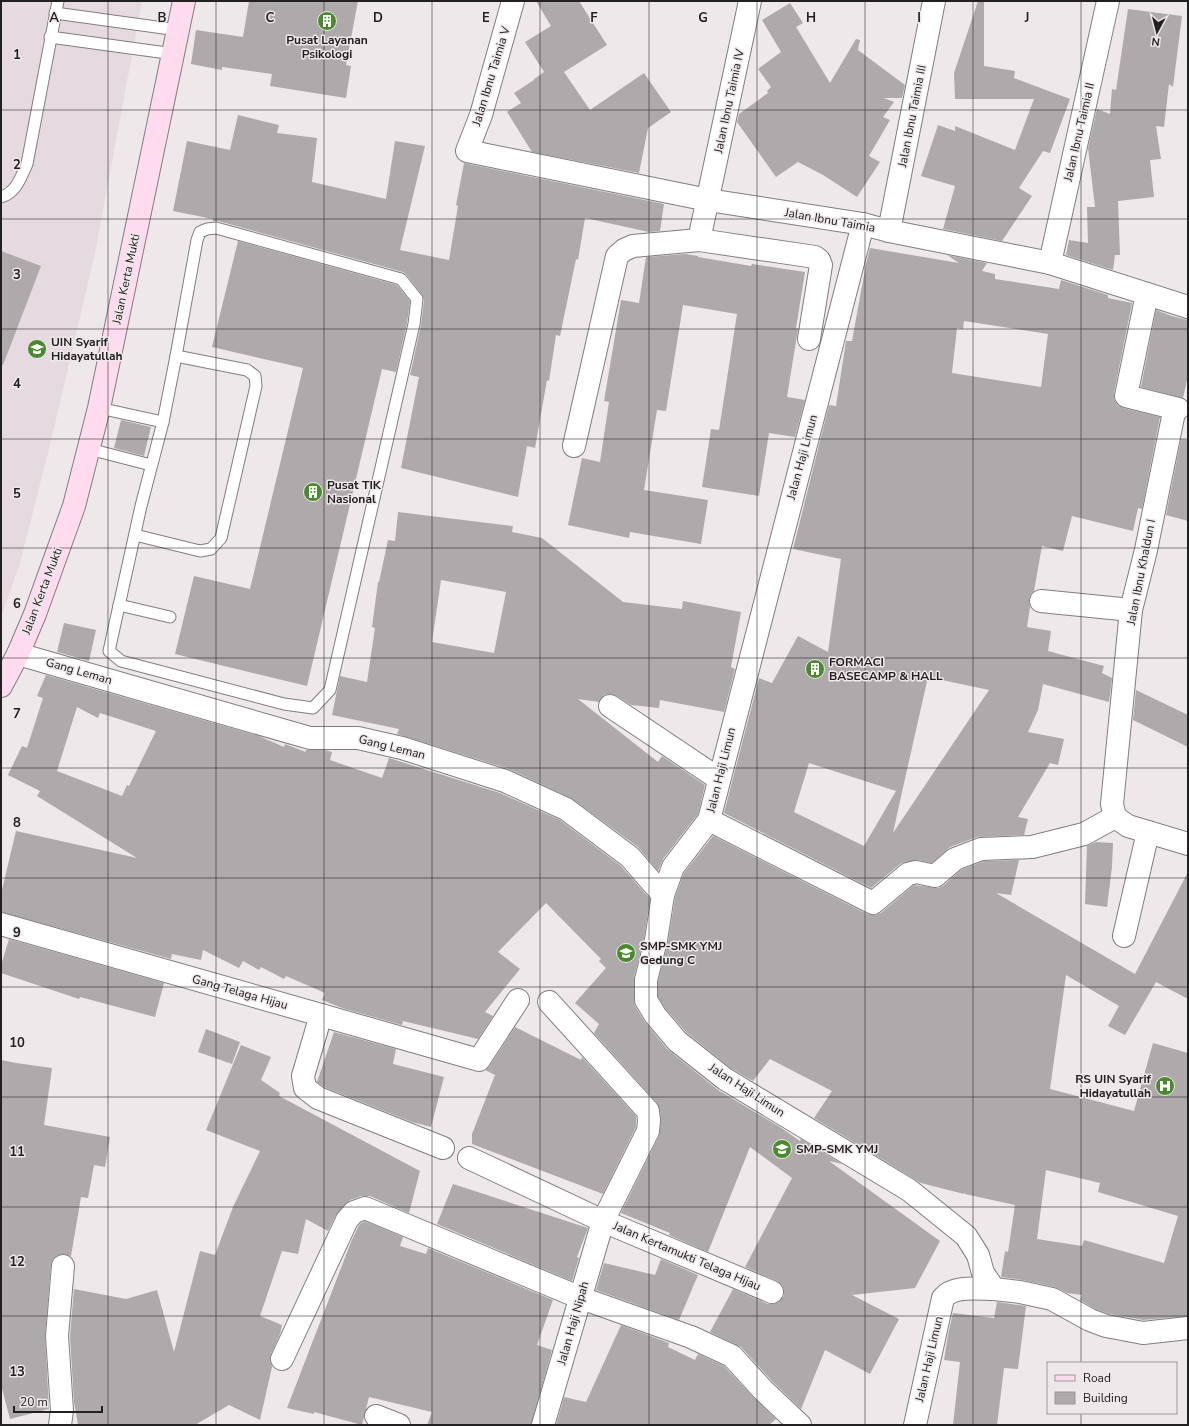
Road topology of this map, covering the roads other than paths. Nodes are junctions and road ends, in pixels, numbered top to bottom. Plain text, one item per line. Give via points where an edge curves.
1 (58, 1) edge
2 (184, 1) edge
3 (513, 1) edge
4 (750, 1) edge
5 (934, 1) edge
6 (1108, 1) edge
7 (55, 13) junction
8 (178, 30) junction
9 (50, 37) junction
10 (174, 54) junction
11 (467, 151) joint
12 (1, 197) edge
13 (708, 200) junction
14 (863, 224) junction
15 (889, 230) junction
16 (699, 240) junction
17 (1050, 263) junction
18 (1147, 294) junction
19 (1188, 307) edge
20 (809, 339) dead end
21 (176, 356) junction
22 (99, 408) junction
23 (163, 422) junction
24 (574, 446) dead end
25 (89, 449) junction
26 (151, 465) junction
27 (135, 535) junction
28 (1041, 601) dead end
29 (119, 605) junction
30 (1131, 610) junction
31 (170, 617) dead end
32 (18, 654) junction
33 (1, 686) edge
34 (610, 706) dead end
35 (719, 778) junction
36 (1115, 817) junction
37 (709, 820) junction
38 (1148, 832) junction
39 (1188, 844) edge
40 (663, 895) junction
41 (1, 924) edge
42 (1124, 936) dead end
43 (518, 1000) dead end
44 (549, 1002) dead end
45 (321, 1015) junction
46 (443, 1148) dead end
47 (469, 1158) dead end
48 (603, 1221) junction
49 (63, 1266) dead end
50 (994, 1289) junction
51 (772, 1292) dead end
52 (581, 1298) junction
53 (1188, 1328) edge
54 (282, 1359) dead end
55 (376, 1416) dead end
56 (60, 1425) edge
57 (399, 1425) edge
58 (543, 1425) edge
59 (800, 1425) edge
60 (915, 1425) edge

1 - 7 lane
2 - 8 street, Jalan Kerta Mukti
3 - 11 street, Jalan Ibnu Taimia V
4 - 13 street, Jalan Ibnu Taimia IV
5 - 15 street, Jalan Ibnu Taimia III
6 - 17 street, Jalan Ibnu Taimia II
7 - 8 lane
7 - 9 lane
8 - 10 street, Jalan Kerta Mukti
9 - 10 lane
9 - 12 lane via 27,164 19,183 8,195
10 - 22 street, Jalan Kerta Mukti
11 - 13 street, Jalan Ibnu Taimia
13 - 14 street, Jalan Ibnu Taimia
13 - 16 street, Jalan Ibnu Taimia IV
14 - 15 street, Jalan Ibnu Taimia
14 - 35 street, Jalan Haji Limun
15 - 17 street, Jalan Ibnu Taimia
16 - 20 street via 815,257 819,260 821,265
16 - 24 street via 633,246 617,256
17 - 18 street, Jalan Ibnu Taimia
18 - 19 street, Jalan Ibnu Taimia
18 - 30 street, Jalan Ibnu Khaldun I via 1126,396 1178,409 1174,412
21 - 23 lane
21 - 27 lane via 247,370 255,376 256,386 221,538 211,549 200,551
21 - 29 lane via 197,240 200,232 207,229 216,228 402,279 417,299 414,324 330,690 318,703 313,708 284,704 121,662 109,651
22 - 23 lane
22 - 25 street, Jalan Kerta Mukti
23 - 26 lane
25 - 26 lane
25 - 32 street, Jalan Kerta Mukti via 74,506
26 - 27 lane
27 - 29 lane
28 - 30 street
29 - 31 lane
30 - 36 street, Jalan Ibnu Khaldun I via 1112,804
32 - 33 street, Jalan Kerta Mukti
32 - 40 street, Gang Leman via 310,738 358,738 402,748 505,781 566,809 630,857
34 - 35 street
35 - 37 street, Jalan Haji Limun
36 - 37 street via 1084,834 1032,847 981,849 954,858 935,876 916,872 908,874 873,903
36 - 38 street via 1128,826
37 - 40 street, Jalan Haji Limun via 673,867
38 - 39 street
38 - 42 street
40 - 50 street, Jalan Haji Limun via 646,980 646,1000 655,1015 677,1041 725,1079 909,1190 966,1236 978,1255 983,1273
41 - 45 street, Gang Telaga Hijau
43 - 45 street, Gang Telaga Hijau via 479,1060
44 - 48 street, Jalan Kertamukti Telaga Hijau via 648,1111 648,1131
45 - 46 street via 302,1076 304,1088 318,1098
47 - 48 street, Jalan Kertamukti Telaga Hijau
48 - 51 street, Jalan Kertamukti Telaga Hijau
48 - 52 street, Jalan Haji Nipah
49 - 56 street via 57,1336 62,1410
50 - 53 street, Jalan Haji Limun via 1052,1300 1106,1326 1143,1333
50 - 60 street, Jalan Haji Limun via 950,1291 943,1298
52 - 54 street via 365,1208 354,1212 347,1220
52 - 58 street, Jalan Haji Nipah
52 - 59 street via 691,1337 732,1356
55 - 57 street

